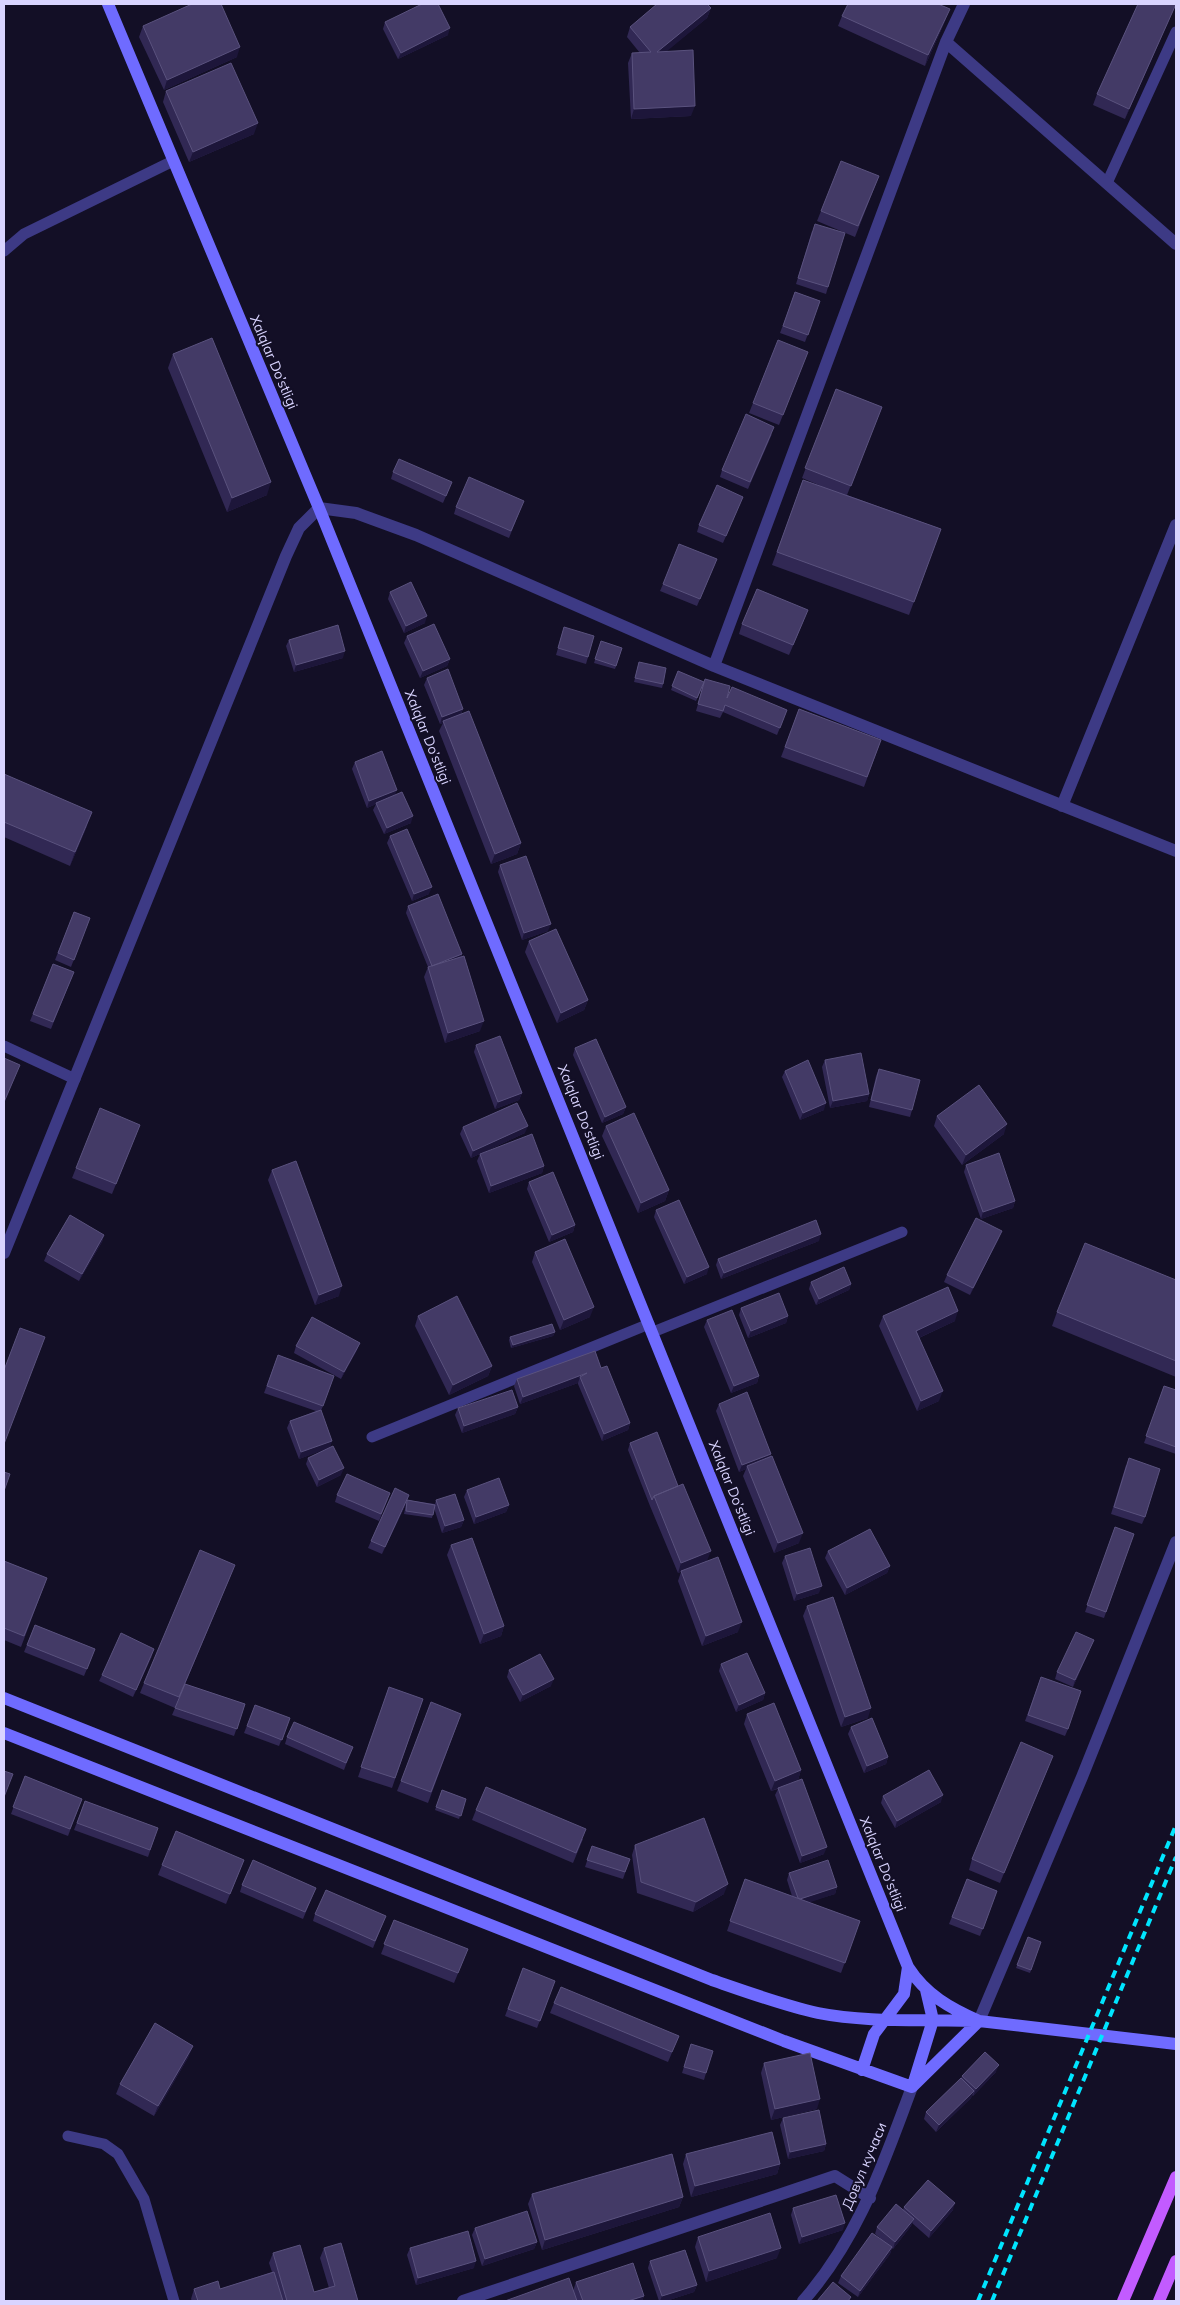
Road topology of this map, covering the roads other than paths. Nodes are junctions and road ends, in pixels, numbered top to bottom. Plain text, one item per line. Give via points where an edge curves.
1 (108, 4) edge
2 (964, 4) edge
3 (1176, 32) edge
4 (946, 42) junction
5 (173, 161) junction
6 (1107, 183) junction
7 (1176, 244) edge
8 (4, 251) edge
9 (319, 508) junction
10 (1176, 525) edge
11 (714, 666) junction
12 (1062, 806) junction
13 (1176, 851) edge
14 (4, 1046) edge
15 (75, 1079) junction
16 (902, 1232) dead end
17 (4, 1253) edge
18 (651, 1328) junction
19 (372, 1437) dead end
20 (1176, 1542) edge
21 (4, 1698) edge
22 (4, 1733) edge
23 (908, 1967) junction
24 (926, 1990) junction
25 (886, 2018) junction
26 (933, 2020) junction
27 (980, 2021) junction
28 (1176, 2044) edge
29 (862, 2070) junction
30 (912, 2087) junction
31 (68, 2136) dead end
32 (1176, 2177) edge
33 (870, 2198) junction
34 (1176, 2261) edge
35 (174, 2301) edge
36 (462, 2301) edge
37 (803, 2301) edge
38 (1123, 2301) edge
39 (1159, 2301) edge

1 - 5 main road, Xalqlar Do’stligi
2 - 4 street
3 - 6 lane
4 - 6 street
4 - 11 street
5 - 8 lane via 24,234
5 - 9 main road, Xalqlar Do’stligi
6 - 7 street
9 - 11 street via 356,514 416,535
9 - 15 street via 299,528 286,556
9 - 18 main road, Xalqlar Do’stligi
10 - 12 street
11 - 12 street
12 - 13 street
14 - 15 lane
15 - 17 street
16 - 18 lane
18 - 19 lane
18 - 23 main road, Xalqlar Do’stligi
20 - 27 street
21 - 25 main road via 712,1980 820,2013
22 - 29 main road
23 - 24 main road, Xalqlar Do’stligi
23 - 25 main road via 904,1994
24 - 26 main road
24 - 27 main road, Xalqlar Do’stligi via 950,2008
25 - 26 main road
25 - 29 main road via 874,2034
26 - 27 main road
26 - 30 main road
27 - 28 main road, Xalqlar Do’stligi
27 - 30 main road
29 - 30 main road
30 - 33 street, Довул кучаси
31 - 35 lane via 104,2144 118,2154 144,2199
32 - 38 main road
33 - 36 street via 835,2176
33 - 37 street, Довул кучаси via 826,2275
34 - 39 main road

